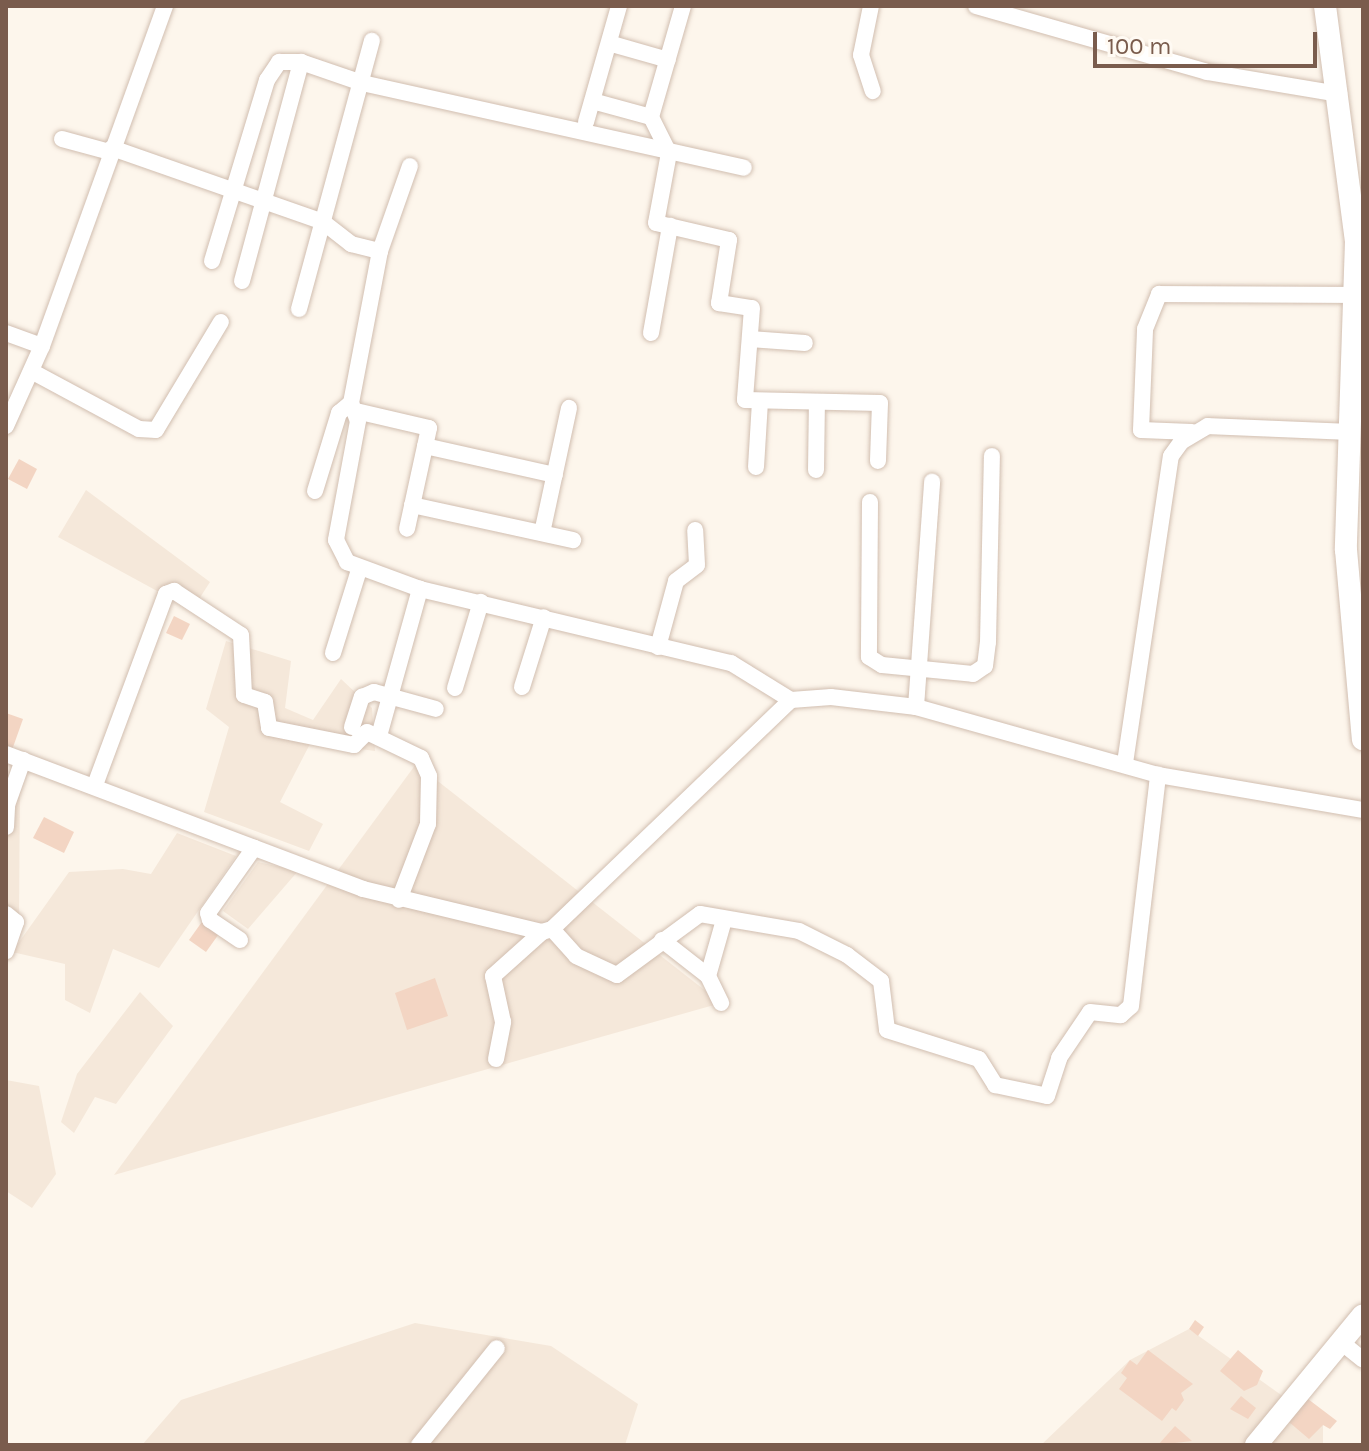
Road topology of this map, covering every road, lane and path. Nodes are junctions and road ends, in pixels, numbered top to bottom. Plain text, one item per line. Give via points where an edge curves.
1 (165, 6) edge
2 (619, 6) edge
3 (683, 6) edge
4 (871, 6) edge
5 (976, 6) edge
6 (1325, 6) edge
7 (372, 41) dead end
8 (612, 44) dead end
9 (668, 60) junction
10 (301, 62) junction
11 (362, 83) junction
12 (873, 91) dead end
13 (1339, 94) junction
14 (596, 102) dead end
15 (651, 117) junction
16 (586, 122) dead end
17 (62, 139) dead end
18 (111, 150) junction
19 (669, 153) junction
20 (410, 166) dead end
21 (744, 168) dead end
22 (233, 195) junction
23 (260, 204) junction
24 (323, 222) junction
25 (670, 226) junction
26 (380, 251) junction
27 (212, 261) dead end
28 (242, 281) dead end
29 (1355, 295) junction
30 (299, 309) dead end
31 (221, 322) dead end
32 (6, 333) edge
33 (651, 333) dead end
34 (750, 339) junction
35 (805, 343) dead end
36 (42, 346) junction
37 (33, 372) junction
38 (14, 393) edge
39 (760, 401) junction
40 (817, 402) junction
41 (354, 407) junction
42 (569, 408) dead end
43 (6, 426) edge
44 (1194, 432) junction
45 (1349, 432) junction
46 (425, 446) junction
47 (992, 456) dead end
48 (878, 461) dead end
49 (756, 467) dead end
50 (816, 470) dead end
51 (555, 475) junction
52 (932, 482) dead end
53 (1354, 488) edge
54 (315, 491) dead end
55 (870, 502) dead end
56 (412, 505) junction
57 (407, 529) dead end
58 (695, 530) dead end
59 (542, 533) junction
60 (573, 540) dead end
61 (359, 570) junction
62 (420, 589) junction
63 (481, 602) junction
64 (544, 617) junction
65 (658, 647) junction
66 (333, 653) dead end
67 (919, 669) junction
68 (522, 687) dead end
69 (455, 688) dead end
70 (391, 695) junction
71 (791, 700) junction
72 (916, 707) junction
73 (436, 709) dead end
74 (352, 727) dead end
75 (379, 736) junction
76 (1363, 739) edge
77 (6, 754) edge
78 (23, 760) junction
79 (1125, 763) junction
80 (1158, 775) junction
81 (95, 785) junction
82 (1363, 810) edge
83 (6, 827) edge
84 (254, 848) junction
85 (399, 900) junction
86 (6, 914) edge
87 (724, 920) junction
88 (547, 930) junction
89 (240, 940) dead end
90 (662, 940) junction
91 (6, 951) edge
92 (708, 976) junction
93 (721, 1003) dead end
94 (496, 1059) dead end
95 (1363, 1315) edge
96 (1341, 1342) junction
97 (497, 1348) dead end
98 (1363, 1360) edge
99 (419, 1445) edge
100 (1256, 1445) edge

1 - 18 street
2 - 16 street
3 - 9 street
4 - 12 street via 861,55
5 - 13 street via 1207,72
6 - 13 main road
7 - 11 street
8 - 9 street
9 - 15 street
10 - 11 street
10 - 22 street via 273,67
10 - 23 street
11 - 19 street
11 - 24 street
13 - 29 main road via 1354,218
14 - 15 street
15 - 19 street
17 - 18 street
18 - 22 street
18 - 36 street
19 - 21 street
19 - 25 street via 656,223
20 - 26 street
22 - 23 street
22 - 27 street
23 - 24 street
23 - 28 street
24 - 26 street via 351,244
24 - 30 street
25 - 33 street
25 - 34 street via 729,240 719,303 752,308
26 - 41 street
29 - 44 street via 1219,299 1159,294 1145,329 1141,430
29 - 45 main road
31 - 37 street via 156,430 139,429
32 - 36 street
34 - 35 street
34 - 39 street via 745,400
36 - 37 street
37 - 38 street
38 - 43 street
39 - 40 street
39 - 49 street
40 - 48 street via 880,403
40 - 50 street
41 - 46 street via 429,428
41 - 54 street via 339,413
41 - 61 street via 358,421 336,540 339,552
42 - 51 street
44 - 45 street via 1208,426
44 - 79 street via 1171,456 1166,472
45 - 53 main road
46 - 51 street
46 - 56 street
47 - 67 street via 985,666 973,674
51 - 59 street
52 - 67 street
53 - 76 main road
55 - 67 street via 869,657 882,665
56 - 57 street
56 - 59 street
58 - 65 street via 697,565 676,581
59 - 60 street
61 - 62 street
61 - 66 street
62 - 63 street
62 - 70 street
63 - 64 street
63 - 69 street
64 - 65 street
64 - 68 street
65 - 71 street via 742,669
67 - 72 street
70 - 73 street
70 - 74 street via 374,692 362,697
70 - 75 street
71 - 72 street via 831,697
71 - 88 street
72 - 79 street
75 - 81 street via 364,732 354,745 269,728 265,702 244,695 241,635 170,591
75 - 85 street via 421,758 429,776 428,824
77 - 78 street
78 - 81 street
78 - 83 street via 7,805
79 - 80 street
80 - 82 street
80 - 87 street via 1131,1006 1121,1015 1090,1012 1059,1058 1047,1096 995,1085 979,1059 887,1030 886,988 847,955 799,931
81 - 84 street
84 - 85 street
84 - 89 street via 208,913 210,920
85 - 88 street
86 - 91 street via 16,922
87 - 90 street via 693,916
87 - 92 street
88 - 90 street via 576,956 608,974 626,970
88 - 94 street via 493,976 503,1022
90 - 92 street
92 - 93 street
95 - 96 main road
96 - 98 street
96 - 100 main road
97 - 99 street

